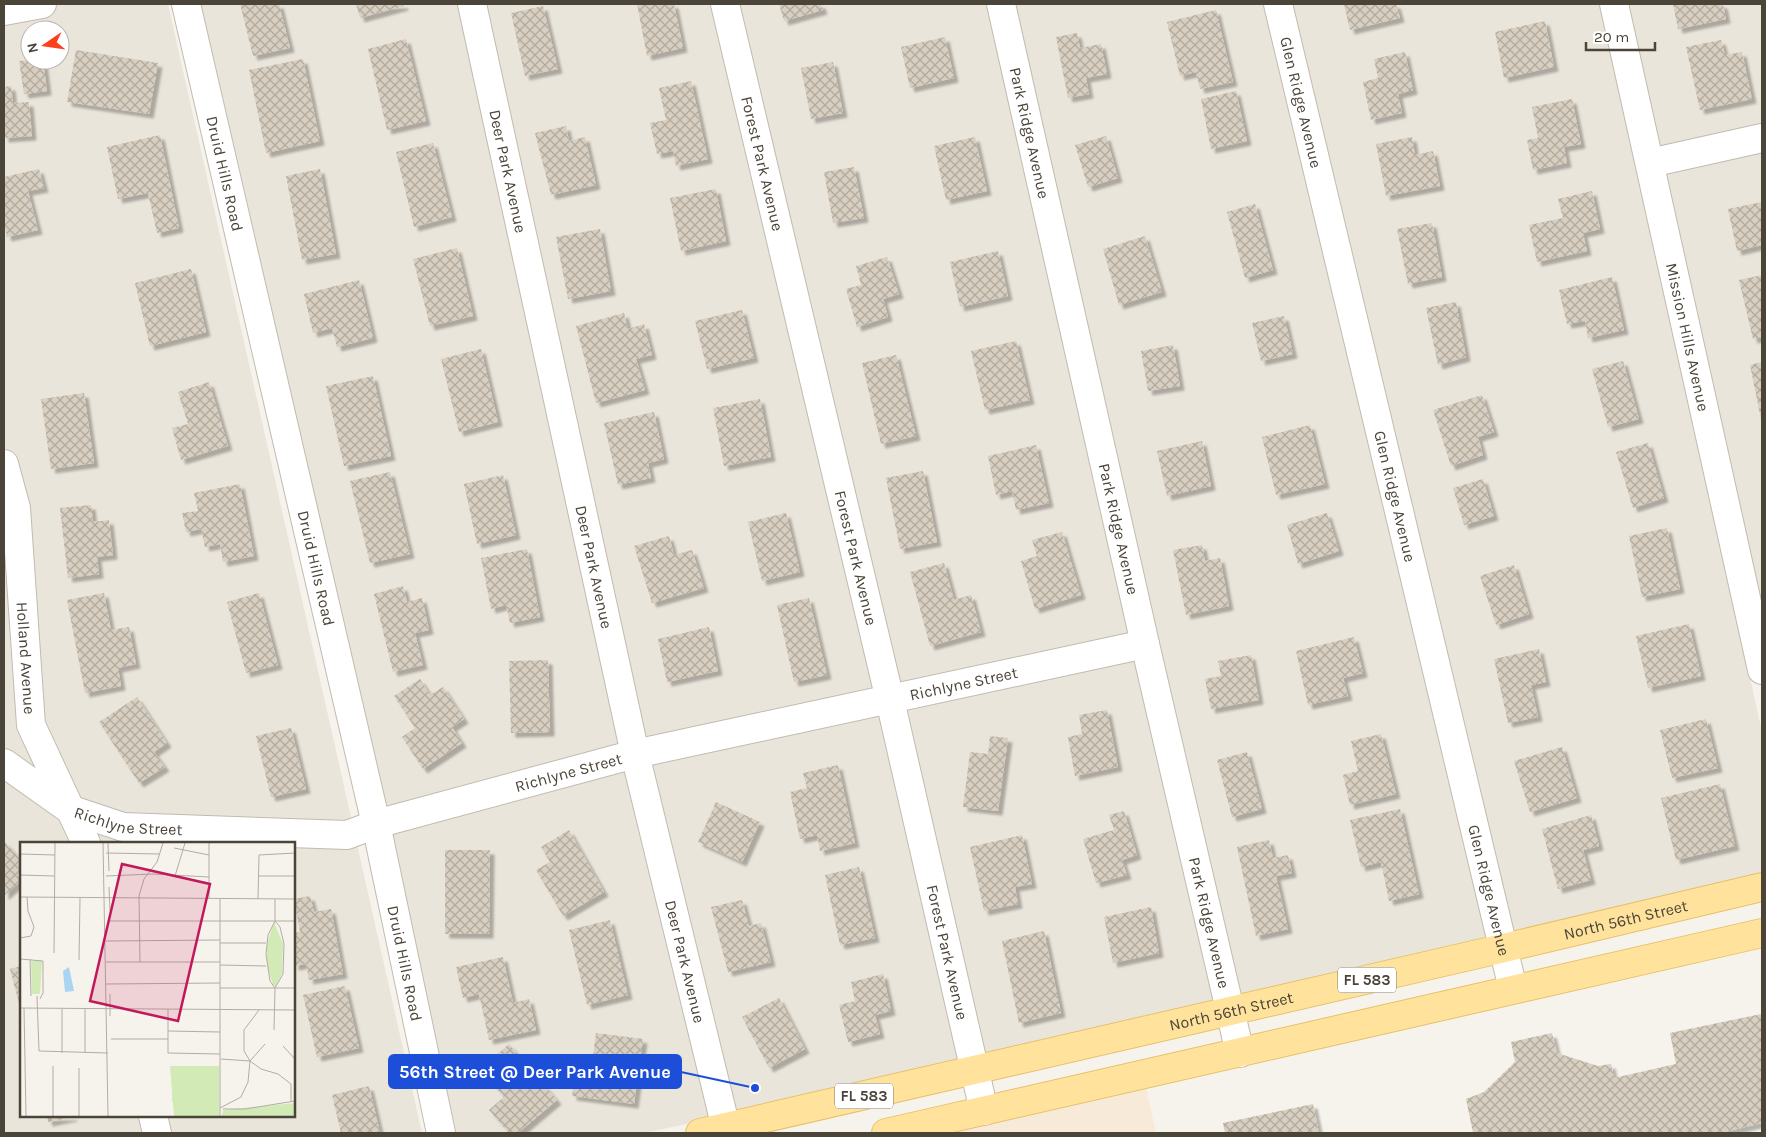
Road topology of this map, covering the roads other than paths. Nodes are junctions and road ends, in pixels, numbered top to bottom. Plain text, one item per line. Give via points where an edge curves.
1 (42, 4) edge
2 (186, 4) edge
3 (472, 4) edge
4 (725, 4) edge
5 (1001, 4) edge
6 (1278, 4) edge
7 (1614, 4) edge
8 (4, 11) edge
9 (1762, 138) edge
10 (1650, 163) junction
11 (4, 464) edge
12 (1145, 644) junction
13 (1762, 670) edge
14 (890, 700) junction
15 (635, 754) junction
16 (4, 763) edge
17 (69, 809) junction
18 (376, 824) junction
19 (86, 842) edge
20 (1762, 887) edge
21 (1762, 933) edge
22 (1504, 948) junction
23 (1513, 989) junction
24 (1229, 1011) junction
25 (1240, 1053) junction
26 (976, 1071) junction
27 (984, 1111) junction
28 (153, 1117) edge
29 (726, 1128) junction
30 (157, 1133) edge
31 (441, 1133) edge
32 (700, 1133) edge
33 (886, 1133) edge

1 - 8 street
2 - 18 street, Druid Hills Road
3 - 15 street, Deer Park Avenue
4 - 14 street, Forest Park Avenue
5 - 12 street, Park Ridge Avenue
6 - 22 street, Glen Ridge Avenue
7 - 10 street, Mission Hills Avenue
9 - 10 street
10 - 13 street, Mission Hills Avenue
11 - 17 street, Holland Avenue via 16,508 31,725
12 - 14 street, Richlyne Street
12 - 24 street, Park Ridge Avenue
14 - 15 street, Richlyne Street
14 - 26 street, Forest Park Avenue
15 - 18 street, Richlyne Street
15 - 29 street, Deer Park Avenue
16 - 17 street, Richlyne Street
17 - 18 street, Richlyne Street via 124,827 348,835
17 - 19 street, Holland Avenue
18 - 31 street, Druid Hills Road
20 - 22 main road, North 56th Street / FL 583
21 - 23 main road, FL 583
22 - 23 street, Glen Ridge Avenue
22 - 24 main road, North 56th Street / FL 583
23 - 25 main road, FL 583
24 - 25 street, Park Ridge Avenue
24 - 26 main road, North 56th Street / FL 583
25 - 27 main road, FL 583
26 - 27 street, Forest Park Avenue
26 - 29 main road, North 56th Street / FL 583
27 - 33 main road, FL 583
28 - 30 street
29 - 32 main road, North 56th Street / FL 583

